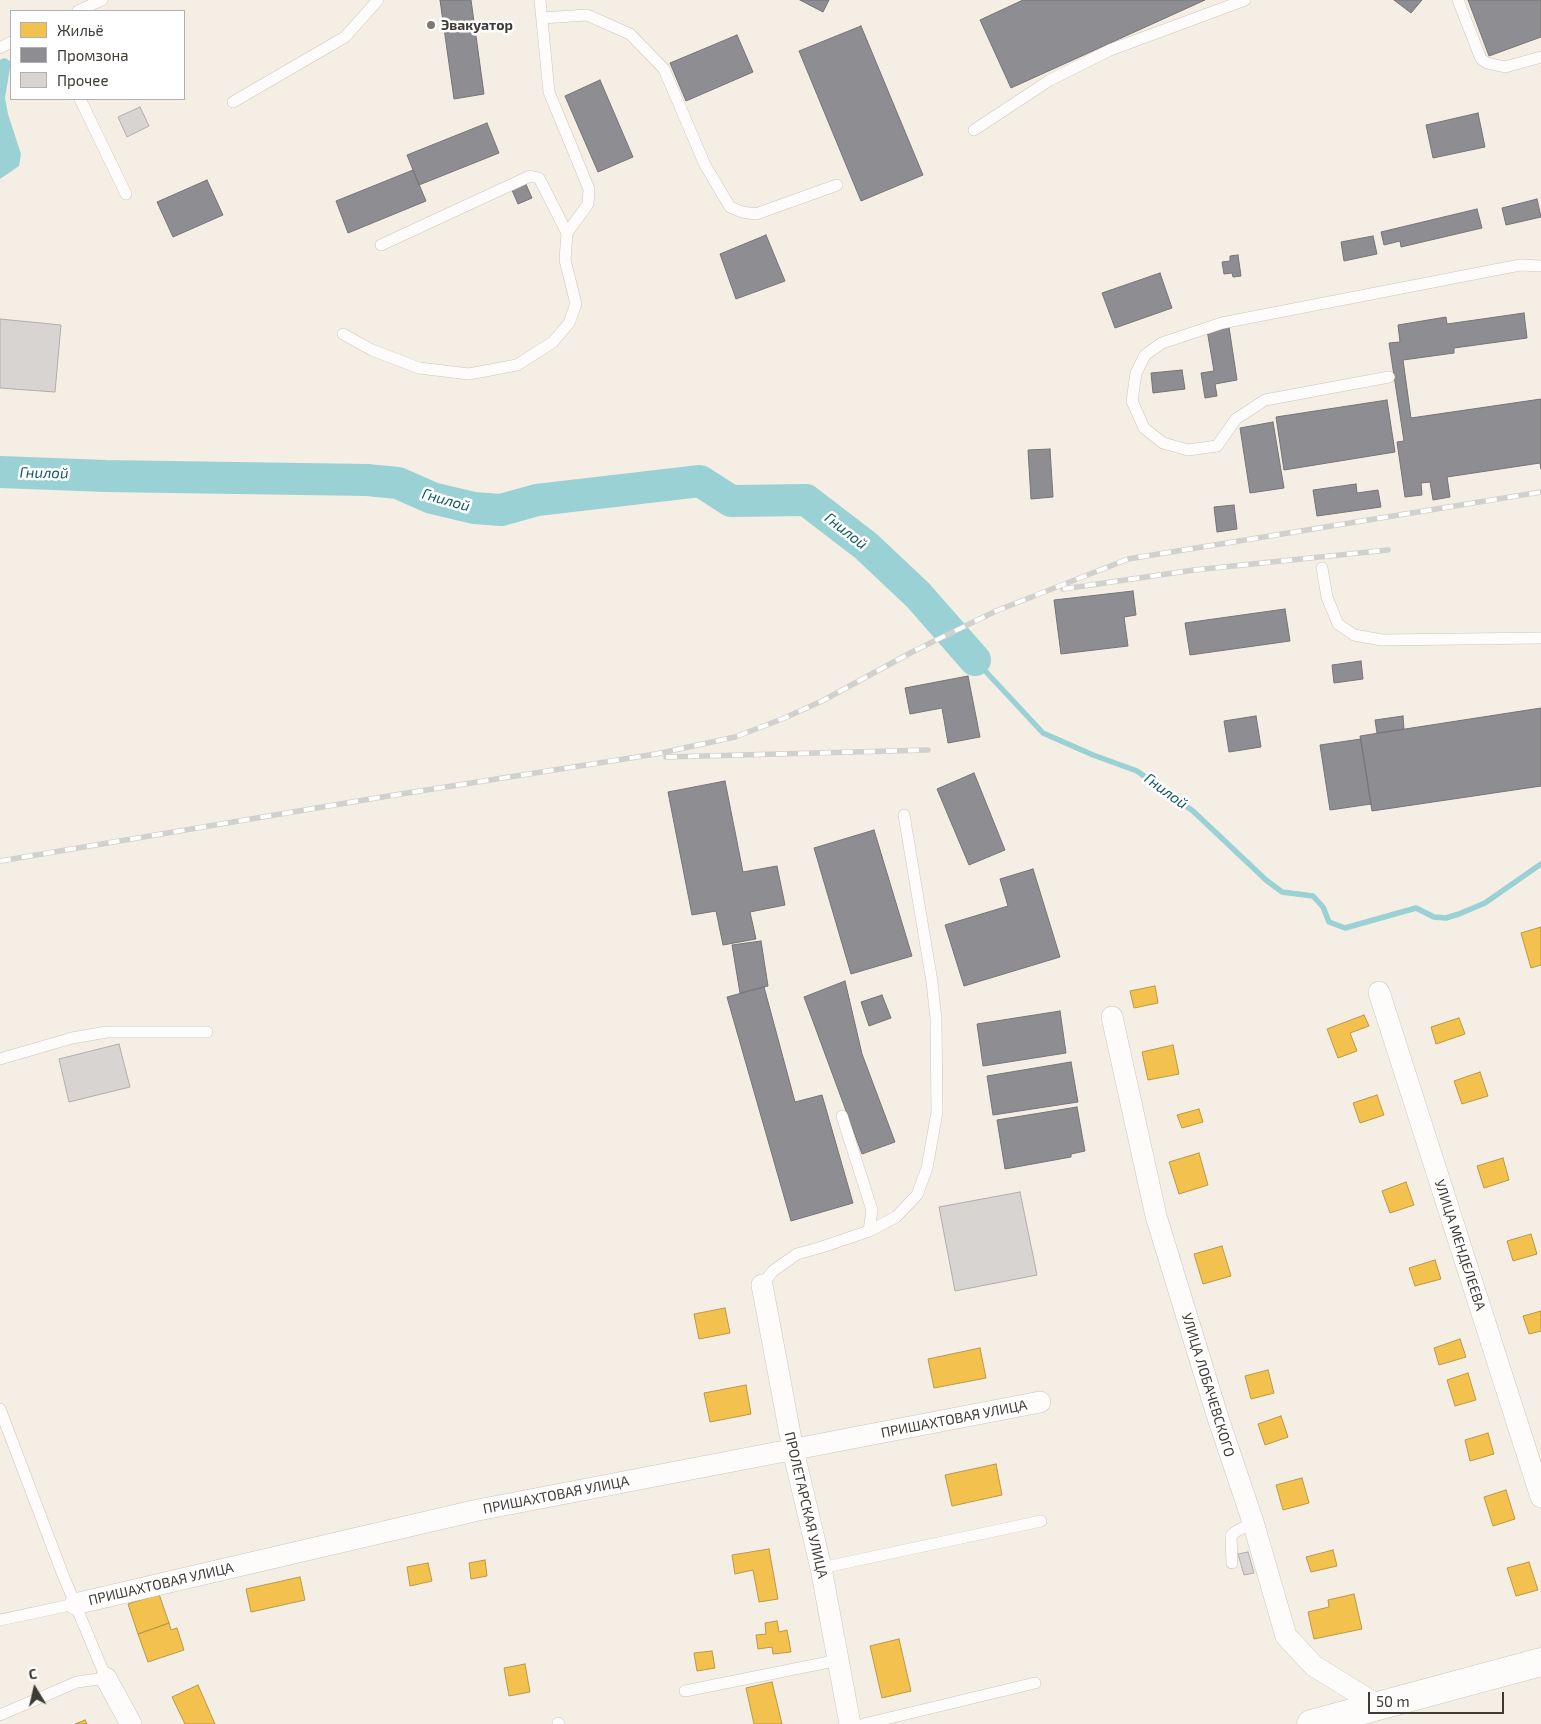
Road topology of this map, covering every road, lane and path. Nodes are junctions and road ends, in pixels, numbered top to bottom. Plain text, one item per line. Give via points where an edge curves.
1 (102, 0) edge
2 (378, 0) edge
3 (540, 0) edge
4 (1245, 0) edge
5 (1458, 0) edge
6 (80, 10) edge
7 (542, 18) junction
8 (1541, 57) edge
9 (80, 100) edge
10 (233, 102) dead end
11 (974, 130) dead end
12 (837, 185) dead end
13 (126, 194) dead end
14 (567, 233) junction
15 (381, 245) dead end
16 (1541, 266) edge
17 (343, 334) dead end
18 (1388, 377) dead end
19 (1322, 568) dead end
20 (1541, 638) edge
21 (904, 815) dead end
22 (1379, 992) dead end
23 (1112, 1017) dead end
24 (207, 1032) dead end
25 (0, 1059) edge
26 (842, 1116) dead end
27 (869, 1230) junction
28 (762, 1285) joint
29 (1040, 1402) dead end
30 (0, 1409) edge
31 (793, 1450) junction
32 (1541, 1497) edge
33 (1041, 1521) dead end
34 (1253, 1522) junction
35 (1232, 1563) dead end
36 (821, 1568) junction
37 (75, 1604) junction
38 (0, 1620) edge
39 (839, 1660) junction
40 (1541, 1662) edge
41 (106, 1678) junction
42 (1035, 1683) dead end
43 (685, 1691) dead end
44 (1379, 1706) junction
45 (0, 1715) edge
46 (131, 1724) edge
47 (850, 1724) edge
48 (864, 1724) edge
49 (1311, 1724) edge

1 - 6 lane
2 - 10 lane via 345,37
3 - 7 lane
4 - 11 lane via 1110,50 1050,80
5 - 8 lane via 1481,59 1486,63 1505,67
7 - 12 lane via 587,15 630,34 664,69 705,165 730,207 756,214
7 - 14 lane via 548,92 589,189 588,204
9 - 13 lane
14 - 15 lane via 539,178 530,176
14 - 17 lane via 565,260 576,304 569,322 553,342 518,365 469,374 419,368 372,350
16 - 18 lane via 1520,264 1222,323 1162,343 1145,355 1136,373 1132,400 1144,428 1163,443 1188,450 1217,446 1236,419 1265,400
19 - 20 lane via 1327,597 1338,624 1354,635 1382,640
21 - 27 lane via 932,982 938,1112 928,1168 917,1195 896,1217
22 - 32 street, УЛИЦА МЕНДЕЛЕЕВА
23 - 34 street, УЛИЦА ЛОБАЧЕВСКОГО via 1156,1216
24 - 25 lane via 107,1032 64,1040
26 - 27 lane via 872,1210
27 - 28 lane via 797,1254
28 - 31 street, ПРОЛЕТАРСКАЯ УЛИЦА
29 - 31 street, ПРИШАХТОВАЯ УЛИЦА
30 - 37 lane
31 - 36 street, ПРОЛЕТАРСКАЯ УЛИЦА
31 - 37 street, ПРИШАХТОВАЯ УЛИЦА via 478,1510
33 - 36 lane
34 - 35 lane via 1231,1536
34 - 44 street, УЛИЦА ЛОБАЧЕВСКОГО via 1286,1636 1314,1666
36 - 39 street, ПРОЛЕТАРСКАЯ УЛИЦА
37 - 38 lane
37 - 41 lane
39 - 43 lane
39 - 47 street, ПРОЛЕТАРСКАЯ УЛИЦА
40 - 44 main road
41 - 45 lane via 77,1682
41 - 46 street
42 - 48 lane
44 - 49 main road

